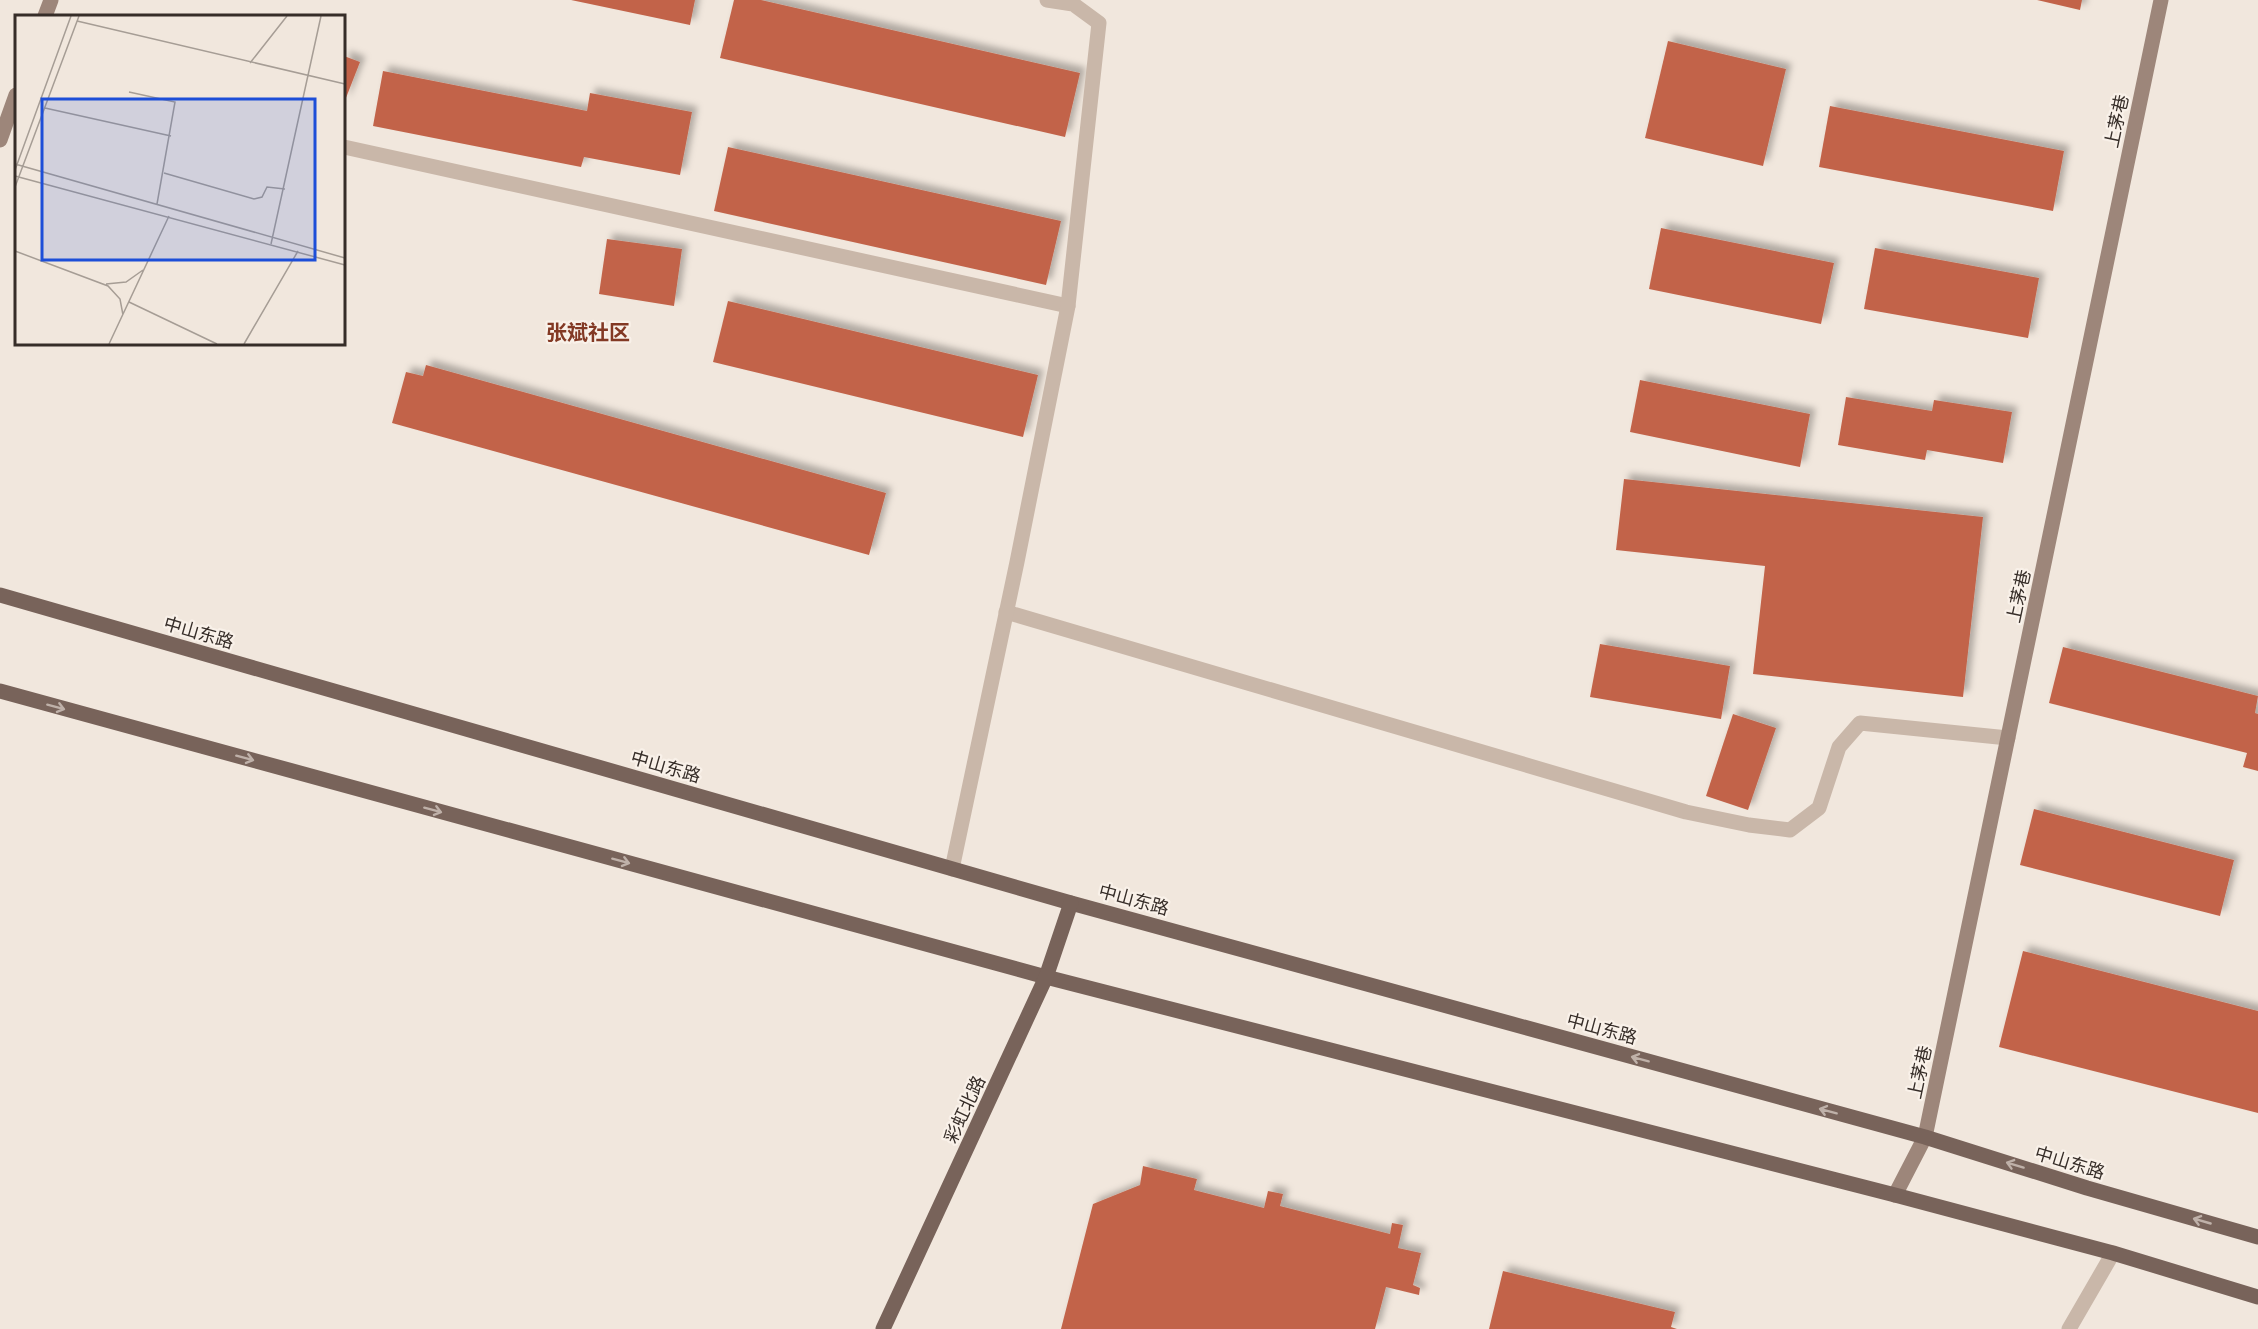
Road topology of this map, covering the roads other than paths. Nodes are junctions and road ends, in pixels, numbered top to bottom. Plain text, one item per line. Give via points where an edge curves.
1 (51, 0) edge
2 (1047, 0) edge
3 (2162, 0) edge
4 (45, 15) edge
5 (15, 98) edge
6 (0, 140) edge
7 (345, 147) edge
8 (1068, 306) junction
9 (0, 595) edge
10 (1006, 612) junction
11 (0, 691) edge
12 (2008, 738) junction
13 (952, 869) junction
14 (1071, 903) junction
15 (1047, 977) junction
16 (1925, 1137) junction
17 (1895, 1195) junction
18 (2258, 1237) edge
19 (2113, 1253) junction
20 (2258, 1297) edge
21 (883, 1329) edge
22 (2069, 1329) edge

1 - 4 street
2 - 8 street via 1073,4 1099,22
3 - 12 street, 上茅巷
5 - 6 street
7 - 8 street
8 - 10 street
9 - 13 main road, 中山东路
10 - 12 street via 1686,812 1749,825 1790,830 1819,808 1839,747 1860,723
10 - 13 street
11 -> 15 main road
12 - 16 street, 上茅巷
13 - 14 main road, 中山东路
14 - 15 main road, 彩虹北路
16 -> 14 main road, 中山东路
15 - 17 main road
15 - 21 main road, 彩虹北路
16 - 17 street, 上茅巷
18 -> 16 main road, 中山东路
17 - 19 main road
19 - 20 main road
19 - 22 street

